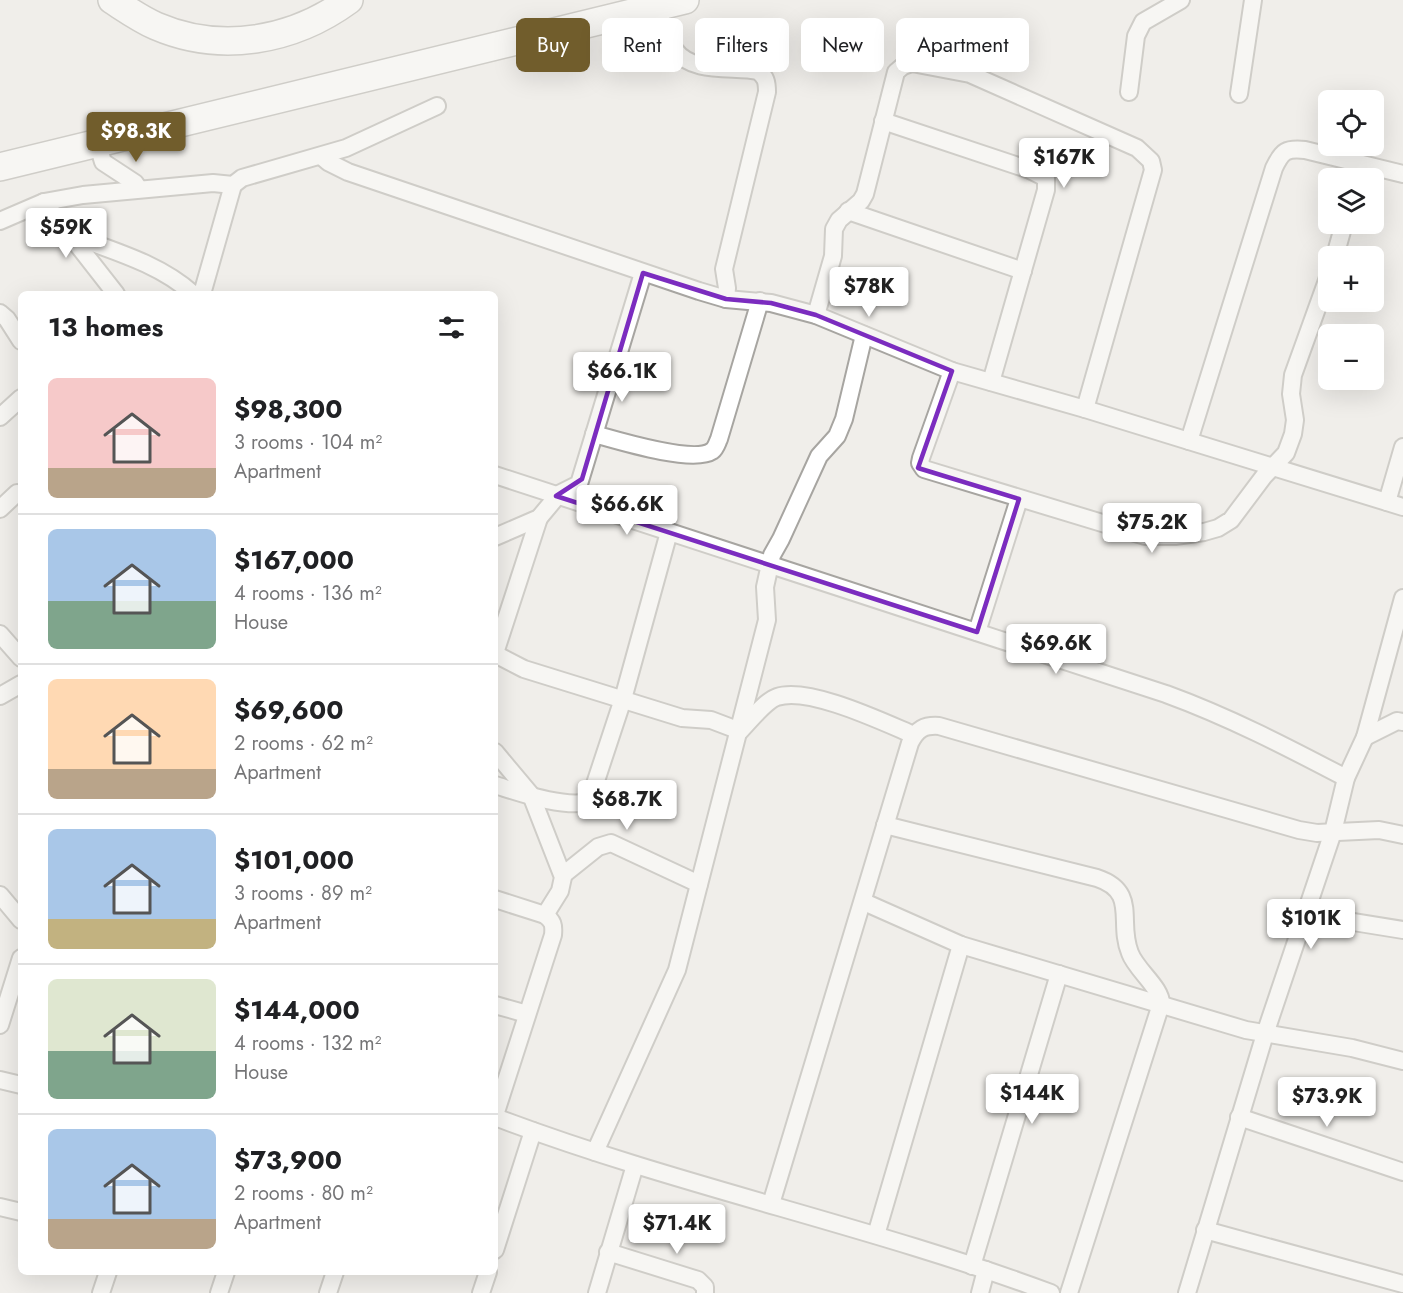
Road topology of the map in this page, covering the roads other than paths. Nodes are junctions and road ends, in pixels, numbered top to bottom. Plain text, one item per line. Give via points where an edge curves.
1 (112, 0) edge
2 (349, 0) edge
3 (686, 0) edge
4 (1181, 0) edge
5 (1252, 0) edge
6 (657, 7) junction
7 (1129, 92) dead end
8 (1239, 94) dead end
9 (437, 106) dead end
10 (883, 121) junction
11 (97, 142) junction
12 (321, 156) junction
13 (0, 167) edge
14 (1351, 168) edge
15 (1384, 173) edge
16 (1403, 174) edge
17 (233, 185) junction
18 (139, 189) junction
19 (44, 202) junction
20 (848, 211) junction
21 (0, 221) edge
22 (68, 234) junction
23 (1023, 271) junction
24 (643, 273) junction
25 (114, 291) edge
26 (190, 291) edge
27 (203, 291) edge
28 (726, 299) junction
29 (760, 301) junction
30 (1318, 308) edge
31 (0, 313) edge
32 (816, 315) junction
33 (864, 334) junction
34 (18, 336) edge
35 (952, 370) junction
36 (991, 382) junction
37 (18, 401) edge
38 (1085, 409) junction
39 (0, 417) edge
40 (594, 434) junction
41 (1189, 441) junction
42 (1403, 447) edge
43 (1273, 467) junction
44 (498, 476) edge
45 (0, 487) edge
46 (18, 495) edge
47 (18, 496) edge
48 (556, 496) junction
49 (1019, 499) junction
50 (1386, 502) junction
51 (1403, 507) edge
52 (0, 509) edge
53 (539, 518) junction
54 (669, 532) junction
55 (498, 536) edge
56 (770, 564) junction
57 (1402, 606) edge
58 (977, 632) junction
59 (0, 634) edge
60 (498, 644) edge
61 (18, 655) edge
62 (498, 655) edge
63 (18, 686) edge
64 (0, 696) edge
65 (623, 699) junction
66 (1403, 722) edge
67 (740, 731) junction
68 (914, 735) junction
69 (1365, 737) junction
70 (498, 756) edge
71 (1346, 778) junction
72 (498, 786) edge
73 (531, 795) junction
74 (885, 825) junction
75 (1333, 832) junction
76 (1403, 835) edge
77 (563, 875) junction
78 (699, 884) junction
79 (0, 895) edge
80 (498, 900) edge
81 (864, 902) junction
82 (1304, 914) junction
83 (545, 915) junction
84 (18, 916) edge
85 (1403, 930) edge
86 (961, 945) junction
87 (1059, 974) junction
88 (17, 982) edge
89 (1161, 1004) junction
90 (498, 1006) edge
91 (527, 1014) junction
92 (0, 1025) edge
93 (1265, 1034) junction
94 (1403, 1061) edge
95 (0, 1080) edge
96 (18, 1084) edge
97 (498, 1106) edge
98 (498, 1117) edge
99 (1239, 1117) junction
100 (533, 1131) junction
101 (595, 1152) junction
102 (635, 1165) junction
103 (1403, 1172) edge
104 (771, 1204) junction
105 (0, 1207) edge
106 (18, 1211) edge
107 (1205, 1230) junction
108 (876, 1235) junction
109 (498, 1241) edge
110 (608, 1252) junction
111 (979, 1268) junction
112 (107, 1275) edge
113 (225, 1275) edge
114 (334, 1275) edge
115 (487, 1275) edge
116 (1403, 1284) edge
117 (101, 1293) edge
118 (219, 1293) edge
119 (328, 1293) edge
120 (481, 1293) edge
121 (597, 1293) edge
122 (705, 1293) edge
123 (980, 1293) edge
124 (1051, 1293) edge
125 (1070, 1293) edge
126 (1187, 1293) edge

1 - 2 highway via 155,26 177,33 247,40 292,31
3 - 6 highway
4 - 7 street via 1143,22 1136,36
5 - 8 street
6 - 11 highway
6 - 28 street via 681,57 702,66 758,71 767,83 724,269
9 - 12 street via 357,144
10 - 20 street via 865,194
10 - 23 street via 1046,178
10 - 38 street via 896,72 912,63 922,64 981,78 1137,148 1151,161 1153,170
11 - 13 highway
11 - 18 street via 104,162
12 - 17 street via 242,178
12 - 24 street via 348,172
14 - 41 street via 1294,148 1284,151 1279,158
15 - 16 street
17 - 18 street
17 - 27 street
18 - 19 street
19 - 21 street
19 - 22 street
20 - 23 street
20 - 32 street via 834,230 833,256
22 - 25 street
22 - 26 street via 178,280
23 - 36 street
24 - 28 street
24 - 40 street
28 - 29 street
29 - 32 street
29 - 40 street via 716,447 710,452 657,450
30 - 43 street via 1293,375 1293,434 1286,453
31 - 34 street
32 - 33 street
33 - 35 street
33 - 56 street via 841,427 819,456
35 - 36 street
35 - 49 street via 921,467
36 - 38 street
37 - 39 street
38 - 41 street
40 - 48 street via 579,484
41 - 43 street
42 - 50 street
43 - 49 street via 1231,520 1204,532 1145,536
43 - 50 street
44 - 48 street
45 - 46 street
47 - 52 street
48 - 53 street
48 - 54 street
49 - 58 street
50 - 51 street
53 - 55 street
53 - 60 street
54 - 56 street
54 - 65 street
56 - 58 street
56 - 67 street via 765,587 766,620
57 - 69 street
58 - 71 street via 1204,708
59 - 61 street
62 - 65 street via 524,669
63 - 64 street
65 - 67 street
65 - 73 street via 589,802
66 - 69 street via 1397,721
67 - 68 street via 775,697 787,694 823,699
67 - 78 street
68 - 74 street
68 - 75 street via 929,725 939,726 1299,830
69 - 71 street
70 - 73 street
71 - 75 street
72 - 73 street
73 - 77 street
74 - 81 street
74 - 89 street via 1108,881 1122,896 1134,963 1160,994
75 - 76 street via 1379,830
75 - 82 street
77 - 78 street via 598,847 611,843
77 - 83 street via 560,891
78 - 101 street via 677,970
79 - 84 street
80 - 83 street
81 - 86 street
81 - 104 street
82 - 85 street
82 - 93 street
83 - 91 street via 554,926 553,935
86 - 87 street
86 - 108 street
87 - 89 street
87 - 111 street
88 - 92 street
89 - 93 street
89 - 125 street
90 - 91 street
91 - 97 street
93 - 94 street
93 - 99 street
95 - 96 street
98 - 100 street
99 - 103 street
99 - 107 street
100 - 101 street
100 - 109 street
101 - 102 street
102 - 104 street
102 - 110 street
104 - 108 street
105 - 106 street
107 - 116 street
107 - 126 street
108 - 111 street
110 - 121 street
110 - 122 street via 698,1281 705,1287
111 - 123 street
111 - 124 street
112 - 117 street
113 - 118 street
114 - 119 street
115 - 120 street

